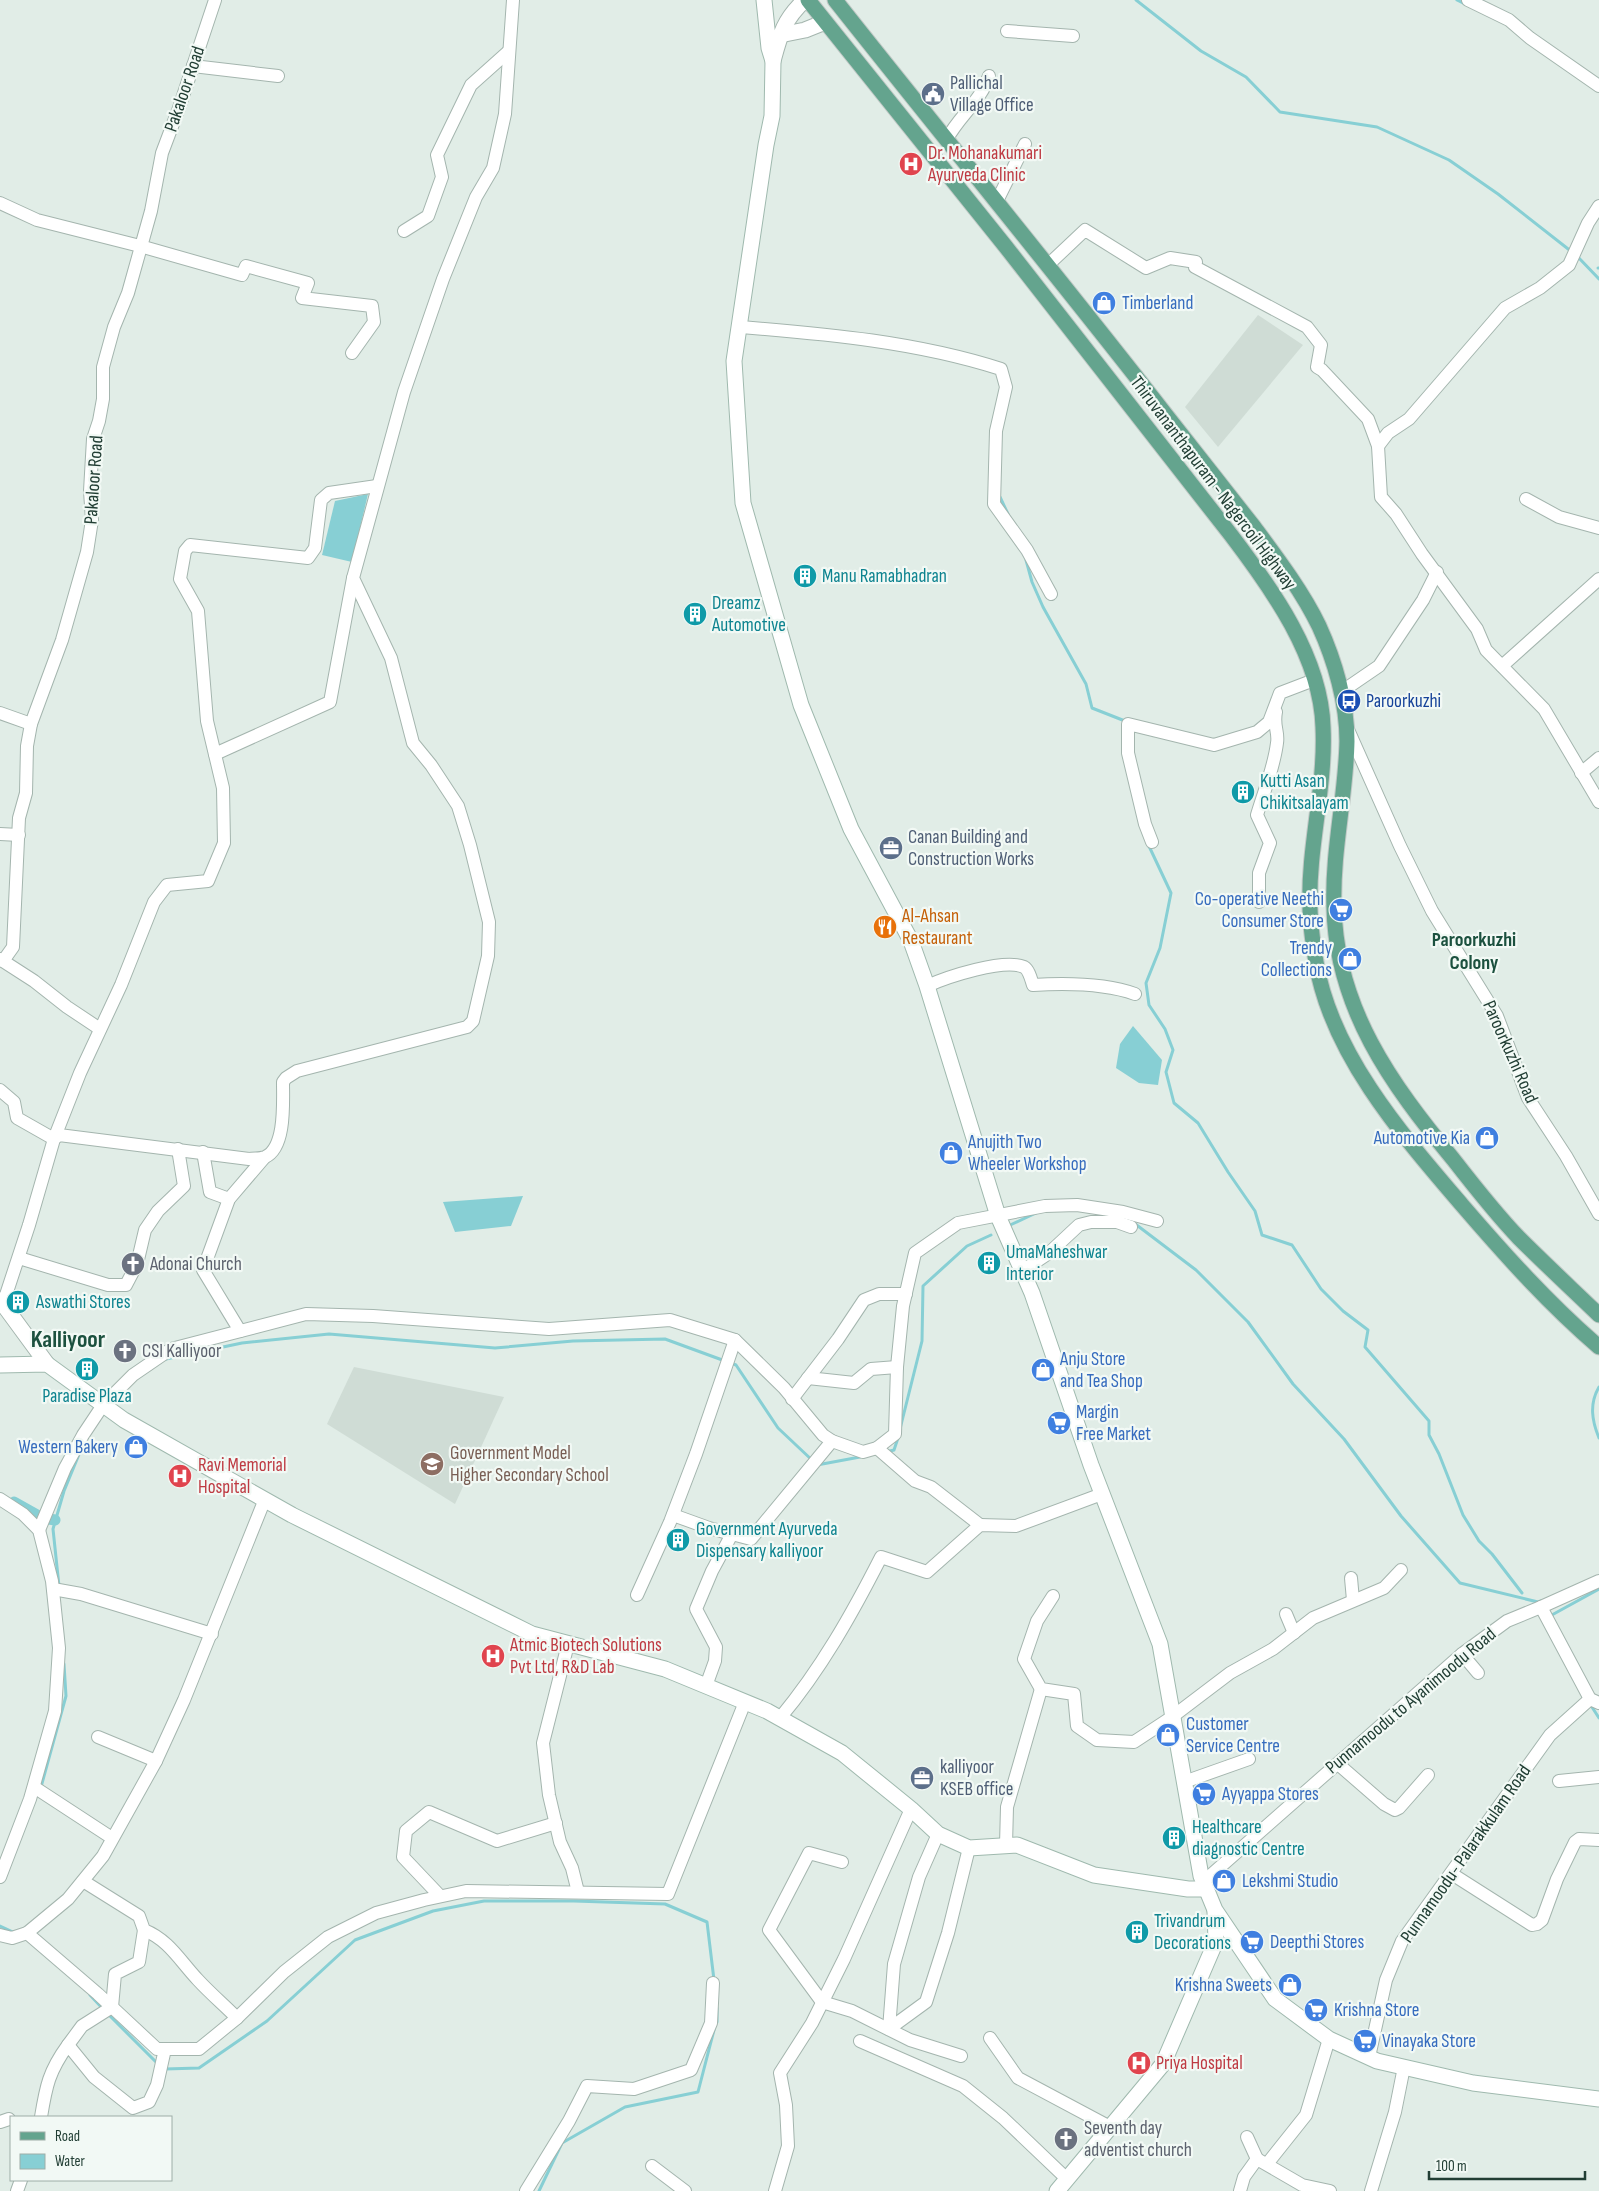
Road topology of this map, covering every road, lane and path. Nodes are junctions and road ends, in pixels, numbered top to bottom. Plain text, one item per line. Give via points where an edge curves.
1 (215, 0) edge
2 (513, 0) edge
3 (764, 0) edge
4 (806, 0) edge
5 (835, 0) edge
6 (1468, 0) edge
7 (825, 22) junction
8 (1007, 31) dead end
9 (780, 35) junction
10 (1073, 36) dead end
11 (509, 52) junction
12 (773, 61) junction
13 (193, 66) junction
14 (278, 76) dead end
15 (989, 76) dead end
16 (1599, 86) edge
17 (947, 139) junction
18 (1025, 144) dead end
19 (997, 200) junction
20 (0, 203) edge
21 (1599, 206) edge
22 (404, 232) dead end
23 (140, 246) junction
24 (1048, 264) junction
25 (741, 326) junction
26 (352, 353) dead end
27 (1378, 446) junction
28 (377, 486) junction
29 (1526, 499) dead end
30 (1599, 528) edge
31 (1437, 572) junction
32 (353, 578) junction
33 (1599, 579) edge
34 (1051, 594) dead end
35 (1502, 666) junction
36 (1314, 680) junction
37 (1280, 692) junction
38 (1341, 692) junction
39 (0, 713) edge
40 (31, 724) junction
41 (1346, 725) junction
42 (215, 754) junction
43 (1599, 758) edge
44 (1582, 773) junction
45 (1599, 802) edge
46 (0, 834) edge
47 (19, 835) junction
48 (1152, 842) dead end
49 (1260, 902) dead end
50 (2, 960) edge
51 (928, 986) junction
52 (1135, 994) dead end
53 (100, 1029) junction
54 (0, 1090) edge
55 (54, 1139) junction
56 (178, 1149) junction
57 (202, 1152) junction
58 (264, 1158) junction
59 (229, 1198) junction
60 (1599, 1214) edge
61 (998, 1216) junction
62 (1157, 1221) dead end
63 (1131, 1227) dead end
64 (19, 1258) junction
65 (1022, 1271) junction
66 (906, 1294) junction
67 (2, 1302) edge
68 (1599, 1315) edge
69 (240, 1331) junction
70 (735, 1340) junction
71 (1599, 1347) edge
72 (0, 1364) edge
73 (47, 1364) junction
74 (897, 1367) junction
75 (808, 1378) junction
76 (792, 1398) junction
77 (102, 1405) junction
78 (832, 1441) junction
79 (877, 1448) junction
80 (1102, 1494) junction
81 (0, 1499) edge
82 (265, 1500) junction
83 (673, 1515) junction
84 (980, 1525) junction
85 (38, 1530) junction
86 (732, 1534) junction
87 (1402, 1570) dead end
88 (1351, 1578) dead end
89 (1599, 1581) edge
90 (58, 1590) junction
91 (637, 1595) dead end
92 (1053, 1596) dead end
93 (1353, 1600) junction
94 (1542, 1608) junction
95 (1286, 1614) dead end
96 (1294, 1633) junction
97 (212, 1634) junction
98 (568, 1644) junction
99 (1462, 1654) junction
100 (1478, 1673) dead end
101 (706, 1686) junction
102 (1041, 1688) junction
103 (1590, 1701) edge
104 (745, 1702) junction
105 (1172, 1717) junction
106 (780, 1718) junction
107 (98, 1736) dead end
108 (1249, 1759) dead end
109 (156, 1761) junction
110 (1338, 1764) junction
111 (1428, 1775) dead end
112 (1599, 1777) edge
113 (1559, 1781) dead end
114 (1184, 1782) junction
115 (34, 1787) junction
116 (911, 1810) junction
117 (556, 1824) junction
118 (938, 1834) junction
119 (112, 1838) junction
120 (1599, 1840) edge
121 (1006, 1845) junction
122 (969, 1848) junction
123 (842, 1862) dead end
124 (1452, 1874) junction
125 (0, 1877) edge
126 (83, 1881) junction
127 (1205, 1886) junction
128 (578, 1892) junction
129 (440, 1896) junction
130 (1215, 1910) junction
131 (144, 1930) junction
132 (27, 1934) junction
133 (6, 1937) edge
134 (713, 1983) dead end
135 (822, 2002) junction
136 (111, 2007) junction
137 (237, 2018) junction
138 (889, 2028) junction
139 (990, 2038) dead end
140 (1329, 2039) junction
141 (860, 2040) dead end
142 (68, 2045) junction
143 (165, 2049) junction
144 (961, 2056) dead end
145 (1369, 2058) junction
146 (1404, 2067) junction
147 (1599, 2099) edge
148 (41, 2116) edge
149 (1110, 2127) junction
150 (1247, 2138) dead end
151 (1262, 2161) junction
152 (652, 2166) dead end
153 (1062, 2185) edge
154 (526, 2191) edge
155 (685, 2191) edge
156 (775, 2191) edge
157 (1240, 2191) edge
158 (1330, 2191) edge
159 (1371, 2191) edge

1 - 13 street, Pakaloor Road
2 - 11 street
3 - 12 main road via 768,48
4 - 7 main road, Thiruvananthapuram - Nagercoil Highway
4 - 9 main road via 791,12
5 - 17 main road, Thiruvananthapuram - Nagercoil Highway
6 - 16 street via 1508,20
7 - 9 main road
7 - 36 main road, Thiruvananthapuram - Nagercoil Highway via 1258,571 1288,618
8 - 10 street
9 - 12 main road
11 - 22 street via 471,85 437,155 442,177 428,216
11 - 28 street via 505,114 493,168 476,198 443,279 404,392
12 - 25 main road via 772,116
13 - 14 street
13 - 23 street, Pakaloor Road via 162,153 151,211
15 - 17 street via 980,98 958,121
17 - 19 main road, Thiruvananthapuram - Nagercoil Highway
18 - 19 street
19 - 24 main road, Thiruvananthapuram - Nagercoil Highway
20 - 23 street via 37,220
21 - 27 street via 1569,265 1540,288 1505,308 1409,419
23 - 26 street via 242,275 246,266 308,284 302,298 372,306 374,322
23 - 40 street, Pakaloor Road via 128,294 114,326 103,367 103,399 93,439 92,520 87,552 62,640
24 - 27 street via 1085,230 1146,268 1170,258 1196,262 1195,267 1307,327 1320,345 1316,367 1368,419
24 - 38 main road, Thiruvananthapuram - Nagercoil Highway via 1277,558 1318,623
25 - 34 street via 861,338 1001,369 1006,387 996,431 994,504 1028,550
25 - 51 main road via 734,362 743,503 801,705 851,829 911,941
27 - 31 street via 1381,497
28 - 32 street
28 - 42 street via 329,493 321,500 315,548 308,558 208,546 190,546 184,551 180,579 198,611 206,720
29 - 30 street via 1559,517
31 - 35 street via 1477,628 1486,650
31 - 38 street via 1424,600 1379,666
32 - 42 street via 330,702
32 - 58 street via 391,658 413,743 458,806 489,922 488,956 473,1021 467,1027 297,1071 286,1078 280,1140 273,1152
33 - 35 street
35 - 44 street via 1544,709
36 - 37 street
36 - 71 main road, Thiruvananthapuram - Nagercoil Highway via 1324,725 1310,906 1316,964 1332,1020 1374,1093 1426,1164 1560,1313
37 - 48 street via 1269,722 1257,732 1214,745 1128,724 1128,753
37 - 49 street via 1274,723 1278,740 1257,815 1270,843 1259,873
38 - 41 main road, Thiruvananthapuram - Nagercoil Highway
39 - 40 street
40 - 47 street, Pakaloor Road
41 - 60 street, Paroorkuzhi Road via 1432,911 1497,1016 1528,1098
41 - 68 main road, Thiruvananthapuram - Nagercoil Highway via 1334,907 1339,958 1364,1032 1393,1082 1432,1134 1521,1240
42 - 53 street via 223,788 224,843 208,881 167,886 154,902
43 - 44 street
44 - 45 street
46 - 47 street
47 - 50 street, Pakaloor Road via 13,948
50 - 53 street
51 - 52 street via 960,973 1016,966 1028,971 1033,985 1103,987
51 - 61 main road
53 - 55 street
54 - 55 street via 14,1102 17,1118
55 - 56 street via 59,1135
55 - 64 street
56 - 57 street
56 - 64 street via 184,1186 158,1210 145,1230 126,1286 108,1285
57 - 58 street
57 - 59 street via 210,1192
58 - 59 street
59 - 69 street via 203,1270
61 - 62 street via 1045,1206 1078,1205
61 - 65 main road
61 - 66 street via 958,1223 915,1253
63 - 65 street via 1117,1222 1079,1225 1049,1253
64 - 67 street
65 - 80 main road
66 - 74 street
66 - 75 street via 879,1294 864,1300
67 - 73 main road
69 - 70 street via 306,1314 549,1329 670,1320
69 - 77 street via 171,1349 133,1375
70 - 76 street
70 - 83 street
72 - 73 main road
73 - 77 main road
74 - 75 street via 871,1369 854,1383
74 - 79 street via 895,1434
75 - 76 street
76 - 78 street via 823,1435
77 - 82 main road
77 - 85 street via 65,1468
78 - 79 street via 863,1452
78 - 86 street via 751,1539
79 - 84 street via 915,1481 931,1487
80 - 84 street via 1016,1526
80 - 105 main road via 1160,1644
81 - 85 street via 23,1514
82 - 97 street
82 - 98 main road via 532,1634
83 - 86 street
83 - 91 street
84 - 106 street via 927,1572 881,1558 858,1604 816,1671
85 - 90 street
86 - 101 street via 696,1609 716,1646 715,1661
87 - 93 street via 1384,1588
88 - 93 street
89 - 94 street, Punnamoodu to Ayanimoodu Road
90 - 97 street
90 - 115 street via 55,1711
92 - 102 street via 1037,1621 1024,1659
93 - 96 street via 1313,1618
94 - 99 street, Punnamoodu to Ayanimoodu Road via 1507,1621
94 - 103 street
95 - 96 street
96 - 105 street via 1230,1673
97 - 109 street
98 - 101 main road via 665,1669
98 - 117 street via 543,1743
99 - 100 street
99 - 110 street, Punnamoodu to Ayanimoodu Road
101 - 104 main road
102 - 105 street via 1074,1694 1077,1726 1097,1740 1134,1742
102 - 121 street via 1007,1807
103 - 124 street, Punnamoodu- Palarakkulam Road via 1550,1735
104 - 106 main road
104 - 128 street via 668,1894
105 - 114 main road
106 - 116 main road via 842,1753
107 - 109 street
108 - 114 street
109 - 119 street
110 - 111 street via 1395,1810
110 - 127 street, Punnamoodu to Ayanimoodu Road
112 - 113 street
114 - 127 main road
115 - 119 street
115 - 125 street
116 - 118 main road
116 - 135 street
117 - 128 street
117 - 129 street via 498,1840 429,1812 406,1831 403,1857
118 - 122 main road
118 - 138 street via 919,1877 894,1964
119 - 126 street via 103,1856
120 - 124 street via 1579,1839 1575,1842 1542,1920 1537,1924 1532,1924
121 - 122 main road
121 - 127 main road via 1017,1845 1094,1875 1188,1889
122 - 138 street via 948,1933 926,2002
123 - 135 street via 809,1853 769,1930
124 - 145 street, Punnamoodu- Palarakkulam Road via 1402,1941 1386,1980
126 - 131 street via 139,1916
126 - 132 street via 68,1899
127 - 130 main road
128 - 129 street via 466,1891
129 - 137 street via 376,1913 328,1937 284,1972
130 - 140 main road via 1276,1999
130 - 149 main road via 1216,1941 1163,2064
131 - 136 street via 139,1962 115,1974
131 - 137 street via 169,1945 196,1979
132 - 133 street
132 - 136 street
134 - 154 street via 711,2023 691,2070 634,2089 587,2086
135 - 138 street
135 - 156 street via 780,2073 788,2146
136 - 142 street via 82,2026
136 - 143 street via 157,2049
137 - 143 street via 199,2049
138 - 144 street via 910,2040
139 - 149 street via 1018,2078
140 - 145 main road
140 - 151 street via 1306,2116
141 - 153 street via 963,2086 1003,2118
142 - 143 street via 94,2077 133,2108 149,2102 157,2085
142 - 148 street via 47,2081
145 - 146 main road
146 - 147 main road via 1473,2083
146 - 159 street via 1395,2112
149 - 153 main road
150 - 151 street
151 - 157 street via 1244,2178
151 - 158 street via 1302,2185
152 - 155 street

